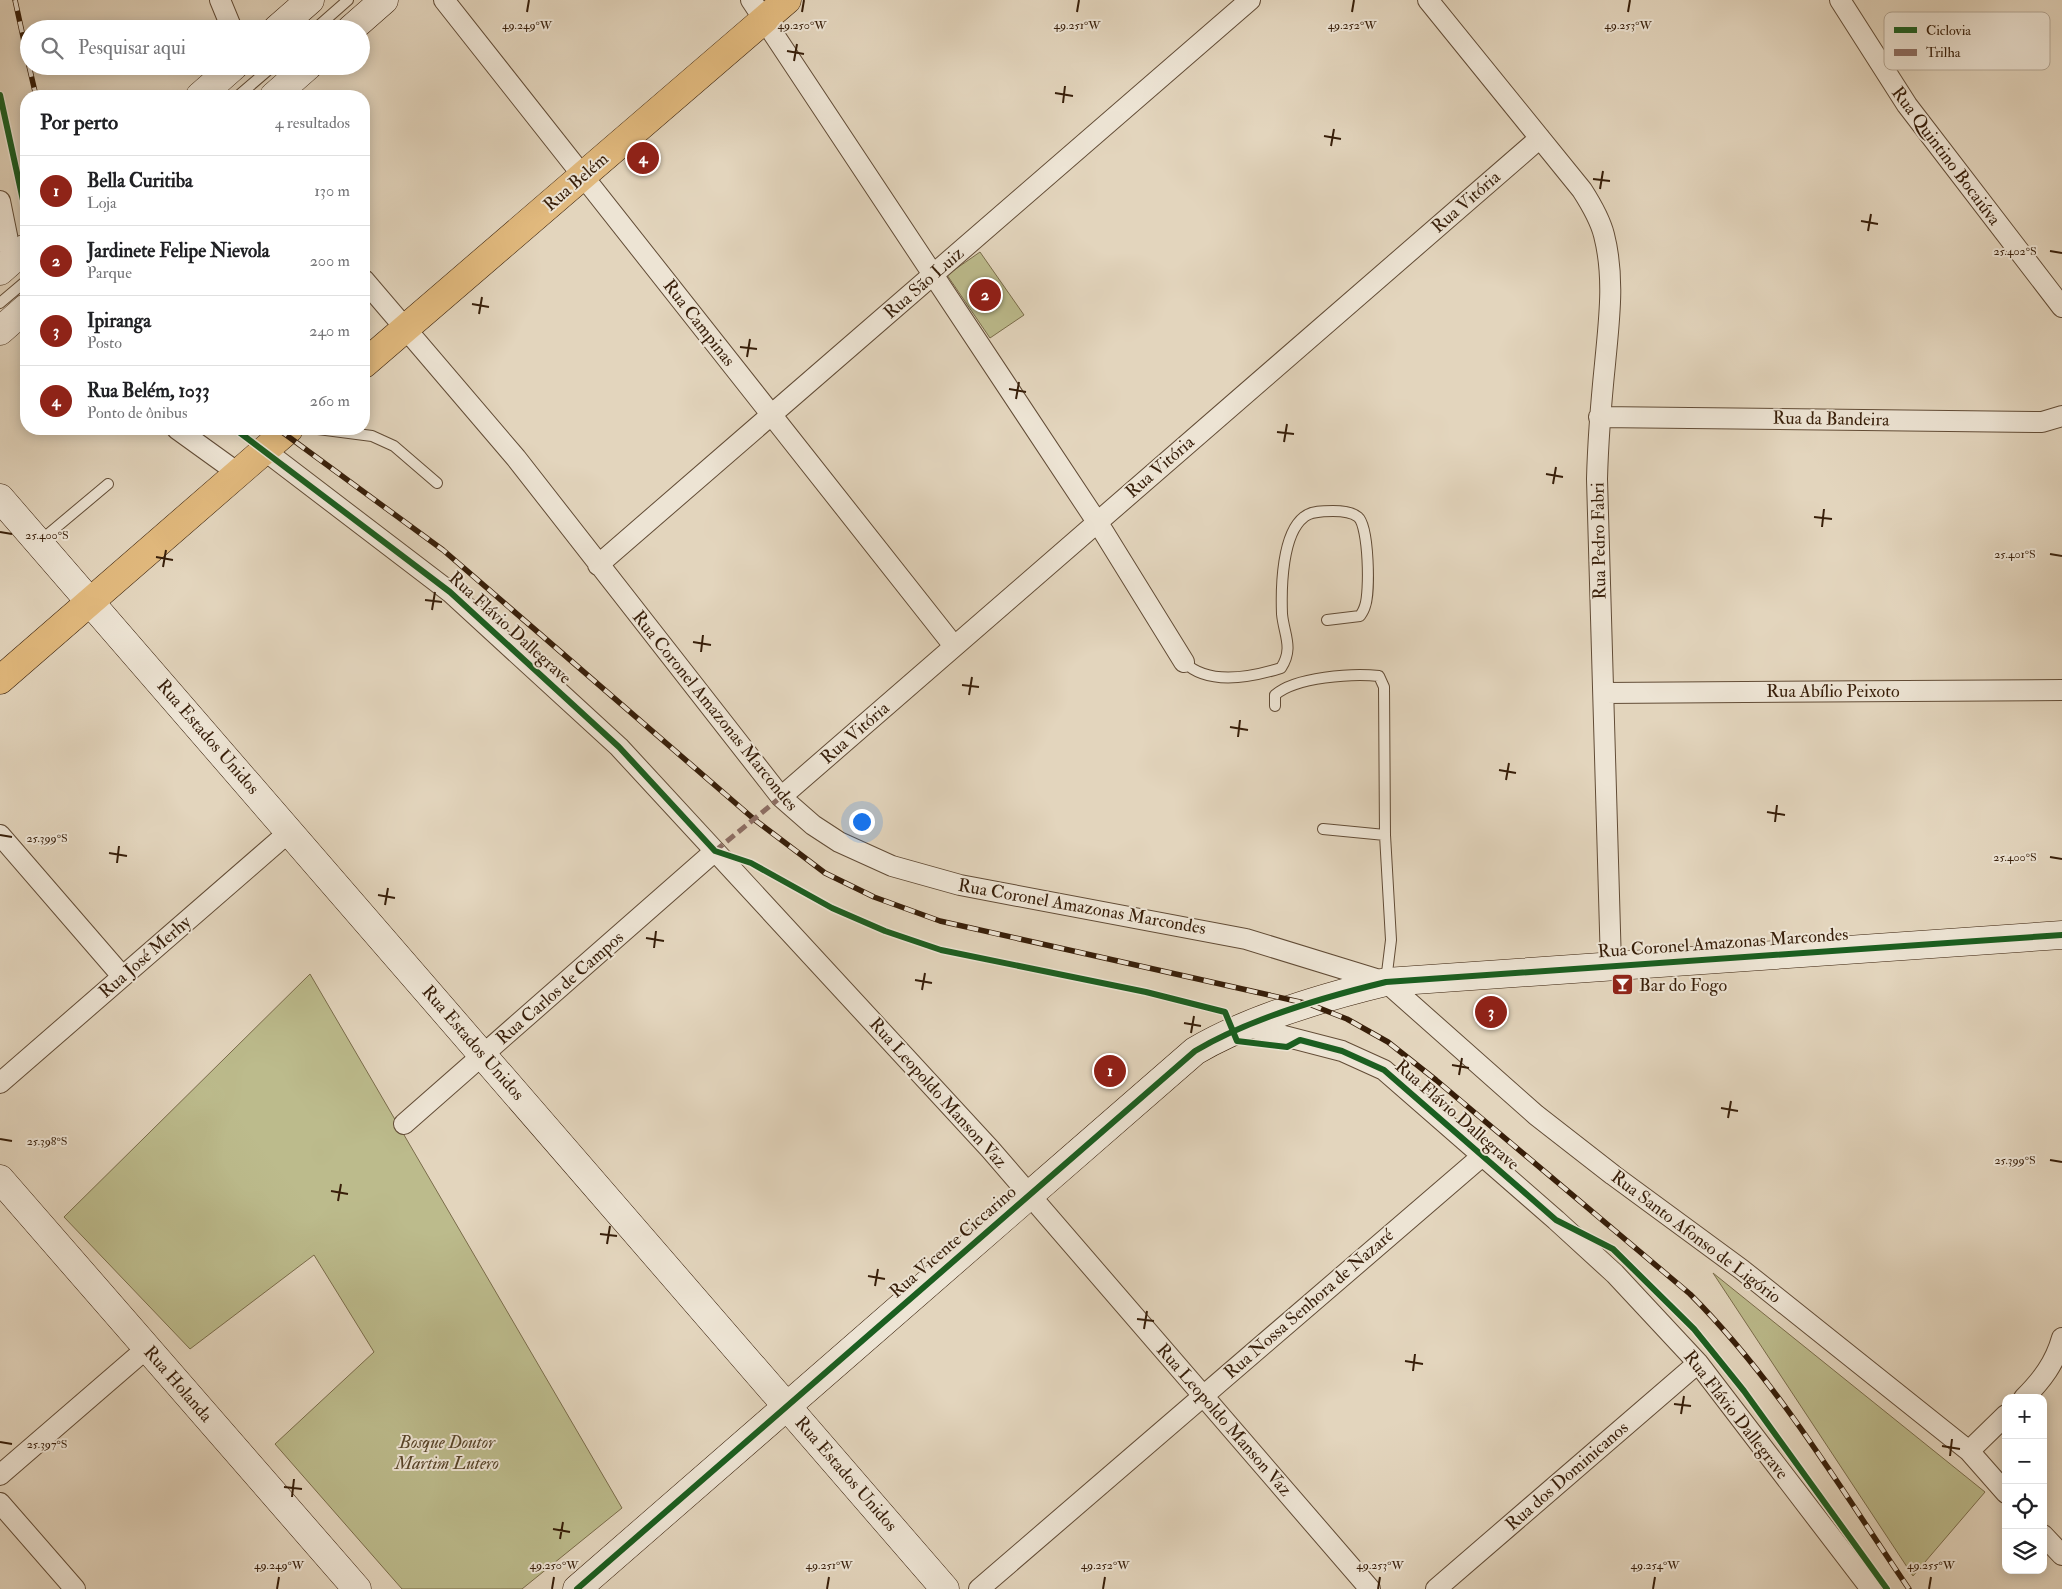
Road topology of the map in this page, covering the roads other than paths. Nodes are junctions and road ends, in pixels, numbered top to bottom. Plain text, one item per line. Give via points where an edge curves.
1 (220, 0) edge
2 (310, 0) edge
3 (348, 0) edge
4 (384, 0) edge
5 (444, 0) edge
6 (787, 0) edge
7 (1250, 0) edge
8 (1428, 0) edge
9 (1840, 0) edge
10 (757, 10) edge
11 (228, 20) edge
12 (287, 20) edge
13 (326, 20) edge
14 (361, 20) edge
15 (1884, 69) edge
16 (1885, 70) edge
17 (224, 75) edge
18 (262, 75) edge
19 (298, 75) edge
20 (207, 90) edge
21 (245, 90) edge
22 (281, 90) edge
23 (1540, 138) junction
24 (583, 176) junction
25 (0, 200) edge
26 (16, 265) edge
27 (933, 275) junction
28 (370, 287) edge
29 (2062, 306) edge
30 (14, 315) edge
31 (406, 328) junction
32 (370, 357) edge
33 (772, 415) junction
34 (2062, 416) edge
35 (1600, 417) junction
36 (185, 435) edge
37 (364, 435) edge
38 (279, 437) edge
39 (238, 473) junction
40 (437, 483) dead end
41 (108, 484) dead end
42 (0, 498) edge
43 (1097, 522) junction
44 (38, 542) junction
45 (598, 565) junction
46 (90, 602) junction
47 (1327, 620) dead end
48 (954, 646) junction
49 (1184, 662) joint
50 (0, 680) edge
51 (2062, 690) edge
52 (1604, 693) junction
53 (1275, 706) dead end
54 (781, 797) junction
55 (1323, 830) dead end
56 (289, 832) junction
57 (0, 835) edge
58 (1385, 835) junction
59 (715, 852) junction
60 (2062, 935) edge
61 (1610, 965) junction
62 (122, 976) junction
63 (1386, 982) junction
64 (1245, 1026) junction
65 (483, 1055) junction
66 (0, 1082) edge
67 (404, 1124) dead end
68 (1481, 1157) junction
69 (0, 1180) edge
70 (1030, 1195) junction
71 (2062, 1338) edge
72 (147, 1348) junction
73 (1698, 1363) junction
74 (2028, 1394) edge
75 (1203, 1395) junction
76 (787, 1406) junction
77 (2002, 1419) edge
78 (1969, 1451) junction
79 (0, 1475) edge
80 (2002, 1488) edge
81 (0, 1503) edge
82 (2047, 1539) edge
83 (2062, 1555) edge
84 (75, 1589) edge
85 (357, 1589) edge
86 (578, 1589) edge
87 (945, 1589) edge
88 (979, 1589) edge
89 (1370, 1589) edge
90 (1436, 1589) edge
91 (1871, 1589) edge

1 - 11 street
2 - 12 main road
3 - 13 lane
4 - 14 main road
5 - 24 street, Rua Campinas
6 - 10 main road, Rua Belém
7 - 27 street, Rua São Luiz
8 - 23 street, Rua Pedro Fabri
9 - 15 street, Rua Quintino Bocaiúva
10 - 24 main road, Rua Belém
10 - 27 street
16 - 29 street, Rua Quintino Bocaiúva via 1907,105
17 - 20 main road
18 - 21 lane
19 - 22 main road
23 - 35 street, Rua Pedro Fabri via 1582,190 1604,233 1611,277
23 - 43 street, Rua Vitória
24 - 31 main road, Rua Belém
24 - 33 street, Rua Campinas
25 - 26 street
26 - 30 lane
27 - 33 street, Rua São Luiz
27 - 43 street
28 - 31 street, Rua Coronel Amazonas Marcondes
31 - 32 main road, Rua Belém
31 - 45 street, Rua Coronel Amazonas Marcondes via 516,458
33 - 45 street, Rua São Luiz
33 - 48 street, Rua Campinas
34 - 35 street, Rua da Bandeira via 2042,422
35 - 52 street, Rua Pedro Fabri via 1598,509
36 - 39 street
37 - 40 lane via 394,446
38 - 39 main road
38 - 59 street, Rua Flávio Dallegrave via 619,747
39 - 46 main road
41 - 44 lane
42 - 44 main road, Rua Estados Unidos
43 - 48 street, Rua Vitória
43 - 49 street
44 - 46 main road, Rua Estados Unidos
45 - 54 street, Rua Coronel Amazonas Marcondes
46 - 50 main road
46 - 56 main road, Rua Estados Unidos
47 - 49 lane via 1360,616 1366,605 1367,567 1365,527 1358,517 1324,510 1306,515 1296,523 1289,536 1282,614 1288,657 1281,668 1263,674 1205,676
48 - 54 street, Rua Vitória
51 - 52 street, Rua Abílio Peixoto
52 - 61 street, Rua Pedro Fabri
53 - 58 lane via 1276,695 1300,681 1379,676 1384,686
54 - 63 street, Rua Coronel Amazonas Marcondes via 812,825 839,842 865,856 906,871 1004,894 1238,937
55 - 58 lane
56 - 62 street, Rua José Merhy
56 - 65 main road, Rua Estados Unidos
57 - 62 street
58 - 63 lane via 1391,940
59 - 65 street, Rua Carlos de Campos
59 - 70 street, Rua Leopoldo Manson Vaz
60 - 61 main road, Rua Coronel Amazonas Marcondes
61 - 63 main road, Rua Coronel Amazonas Marcondes
62 - 66 street, Rua José Merhy
63 - 64 main road, Rua Vicente Ciccarino via 1347,991
63 - 78 street, Rua Santo Afonso de Ligório via 1572,1144 1741,1269
64 - 68 street, Rua Flávio Dallegrave via 1342,1051 1384,1070
64 - 70 main road, Rua Vicente Ciccarino via 1194,1051
65 - 67 street, Rua Carlos de Campos
65 - 76 main road, Rua Estados Unidos
68 - 73 street, Rua Flávio Dallegrave via 1615,1274
68 - 75 street, Rua Nossa Senhora de Nazaré
69 - 72 main road, Rua Holanda
70 - 75 street, Rua Leopoldo Manson Vaz
70 - 76 main road, Rua Vicente Ciccarino
71 - 74 street via 2054,1361
72 - 79 street
72 - 85 main road, Rua Holanda
73 - 90 street, Rua dos Dominicanos
73 - 91 street, Rua Flávio Dallegrave
75 - 88 street, Rua Nossa Senhora de Nazaré
75 - 89 street, Rua Leopoldo Manson Vaz
76 - 86 main road, Rua Vicente Ciccarino
76 - 87 main road, Rua Estados Unidos
77 - 78 street
78 - 80 street, Rua Santo Afonso de Ligório
81 - 84 street
82 - 83 street

